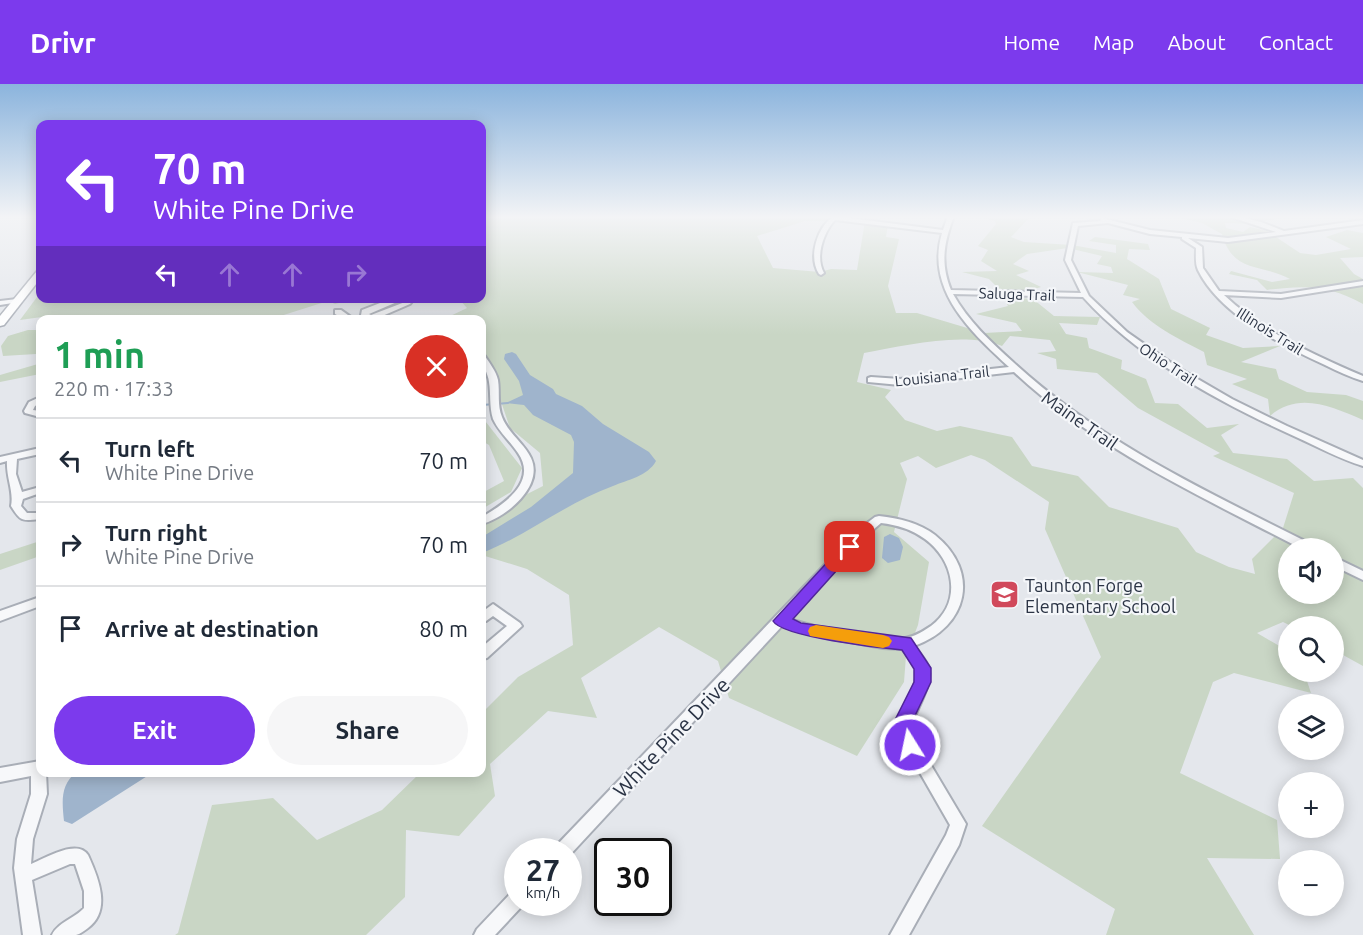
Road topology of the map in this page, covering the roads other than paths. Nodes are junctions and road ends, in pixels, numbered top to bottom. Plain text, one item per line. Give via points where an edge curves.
1 (817, 256) edge
2 (941, 256) edge
3 (1066, 256) edge
4 (1199, 256) edge
5 (821, 273) dead end
6 (36, 278) edge
7 (1363, 283) edge
8 (950, 292) junction
9 (1218, 293) junction
10 (1085, 295) junction
11 (17, 301) junction
12 (0, 303) edge
13 (388, 303) edge
14 (408, 303) edge
15 (339, 312) dead end
16 (344, 315) edge
17 (365, 315) edge
18 (376, 315) edge
19 (0, 323) edge
20 (486, 364) edge
21 (1014, 369) junction
22 (1363, 379) edge
23 (871, 380) dead end
24 (36, 402) edge
25 (36, 413) edge
26 (36, 452) edge
27 (12, 458) junction
28 (0, 460) edge
29 (1363, 463) edge
30 (36, 491) edge
31 (18, 496) junction
32 (36, 516) edge
33 (486, 519) edge
34 (1290, 538) edge
35 (1344, 566) edge
36 (1363, 576) edge
37 (36, 602) edge
38 (486, 615) edge
39 (0, 616) edge
40 (781, 621) junction
41 (905, 643) junction
42 (486, 651) edge
43 (36, 770) edge
44 (0, 776) edge
45 (39, 777) edge
46 (575, 838) edge
47 (23, 876) junction
48 (504, 913) edge
49 (32, 935) edge
50 (61, 935) edge
51 (483, 935) edge
52 (899, 935) edge

1 - 5 street
2 - 8 street, Maine Trail
3 - 10 street, Ohio Trail via 1072,276
4 - 9 street, Illinois Trail via 1199,267
6 - 11 street
7 - 9 street via 1281,296
8 - 10 street, Saluga Trail
8 - 21 street, Maine Trail via 977,332
9 - 22 street, Illinois Trail via 1265,331
10 - 29 street, Ohio Trail via 1139,345 1182,374 1285,429
11 - 12 street
11 - 19 street
13 - 17 street
14 - 18 street
15 - 16 street
20 - 33 street via 495,379 499,421 530,469 517,496
21 - 23 street, Louisiana Trail via 900,382
21 - 34 street, Maine Trail via 1058,406 1129,454
24 - 25 street via 28,411
26 - 27 street
27 - 28 street
27 - 31 street via 11,474
30 - 31 street
31 - 32 street via 17,511 24,517
35 - 36 street
37 - 39 street
38 - 42 street via 493,609 516,626
40 - 41 street, White Pine Drive via 799,629
40 - 41 street, White Pine Drive via 864,532 879,519 895,520 917,528 948,554 955,570 958,596 950,619 927,635
40 - 46 street, White Pine Drive
41 - 52 street via 923,668 923,682 907,713 903,731 958,824
43 - 44 street
45 - 47 street via 39,794 25,839
47 - 49 street
47 - 50 street via 79,855 93,910
48 - 51 street

